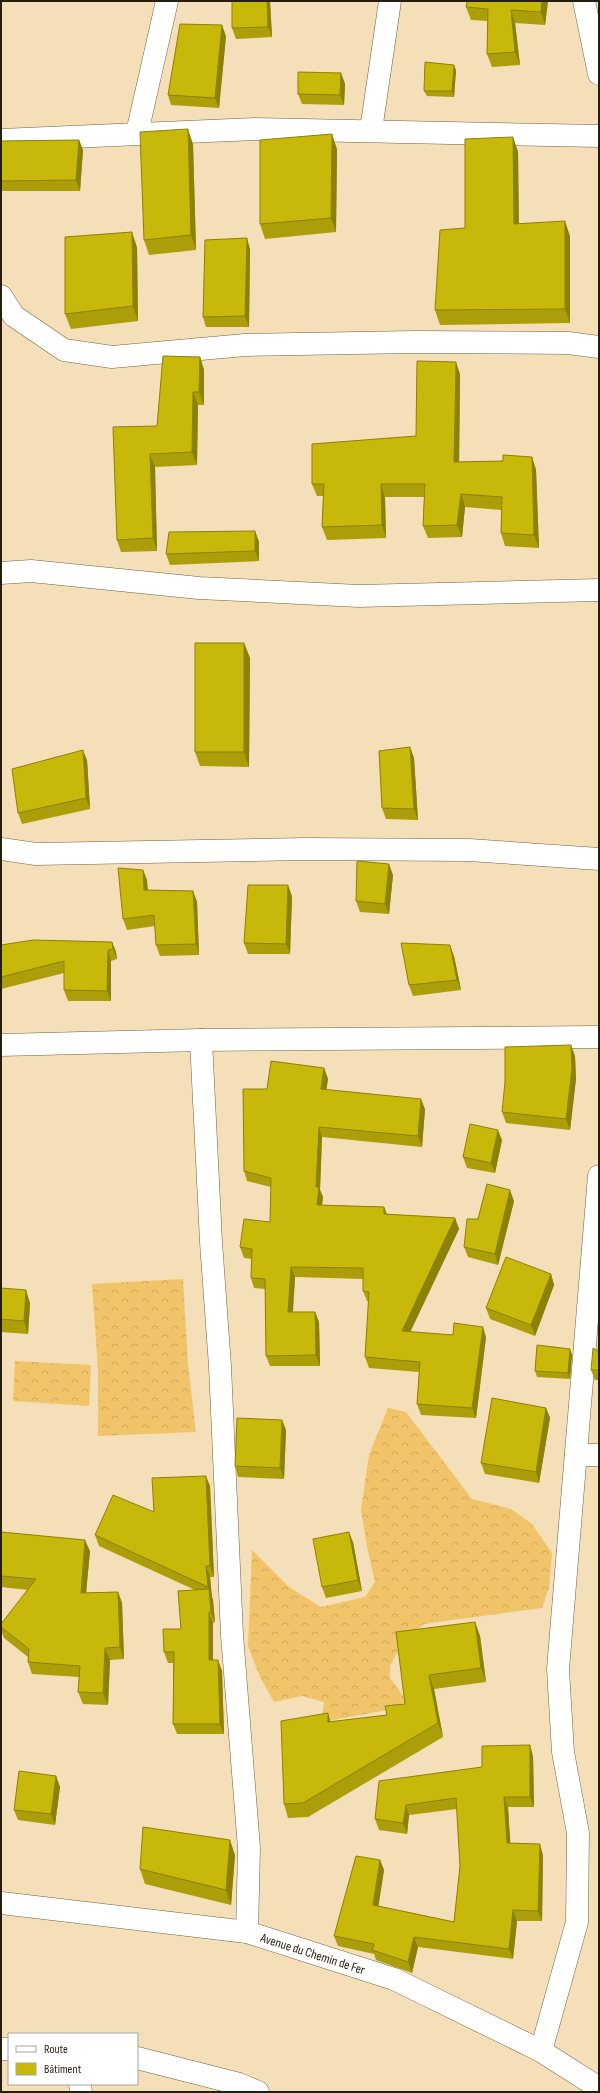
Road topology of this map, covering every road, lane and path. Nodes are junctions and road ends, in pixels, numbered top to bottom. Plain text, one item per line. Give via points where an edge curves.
1 (167, 1) edge
2 (390, 1) edge
3 (584, 1) edge
4 (598, 65) edge
5 (372, 130) junction
6 (137, 133) junction
7 (599, 136) edge
8 (1, 140) edge
9 (1, 296) edge
10 (599, 347) edge
11 (1, 573) edge
12 (599, 590) edge
13 (1, 850) edge
14 (599, 859) edge
15 (599, 1037) edge
16 (201, 1040) junction
17 (1, 1045) edge
18 (599, 1176) edge
19 (576, 1455) junction
20 (599, 1455) edge
21 (1, 1904) edge
22 (247, 1932) junction
23 (541, 2051) junction
24 (138, 2058) edge
25 (599, 2088) edge
26 (258, 2092) edge

1 - 6 street
2 - 5 street
3 - 4 street
5 - 6 street via 255,129
5 - 7 street
6 - 8 street
9 - 10 street via 14,316 64,350 112,357 245,345 376,342 568,343
11 - 12 street via 31,572 199,588 359,596
13 - 14 street via 36,854 304,849 469,850
15 - 16 street
16 - 17 street
16 - 22 street via 220,1366 232,1635 249,1848
18 - 19 street
19 - 20 street
19 - 23 street via 558,1669 562,1752 578,1834 576,1922
21 - 22 street, Avenue du Chemin de Fer
22 - 23 street, Avenue du Chemin de Fer via 394,1979
23 - 25 street, Avenue du Chemin de Fer
24 - 26 street via 240,2084

